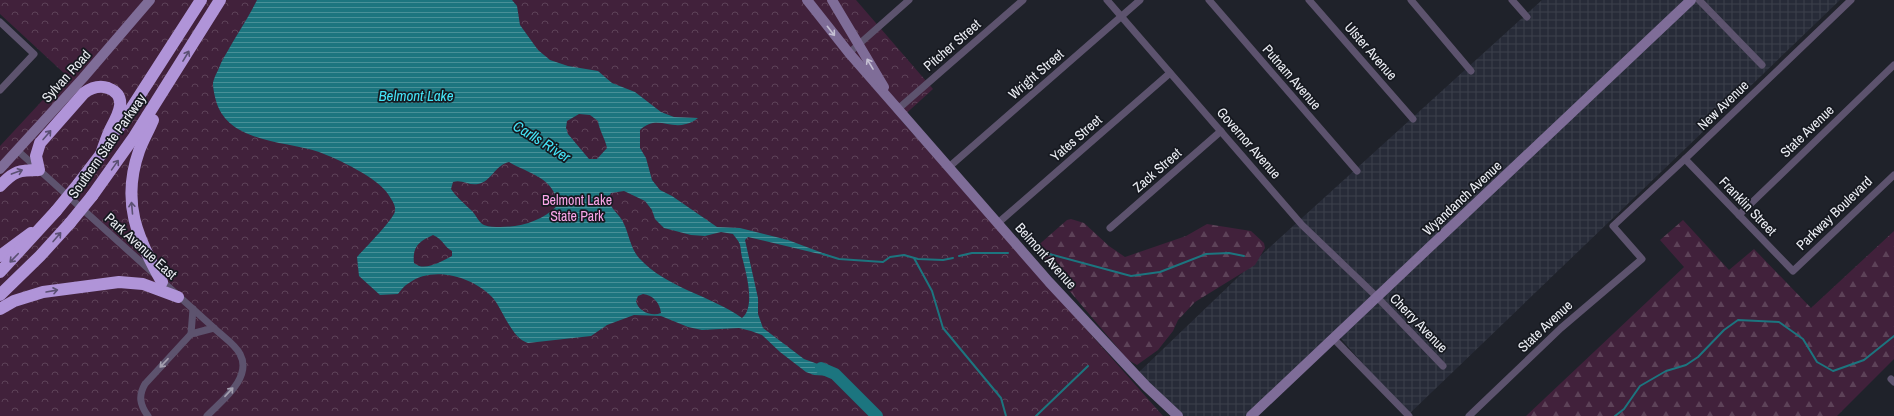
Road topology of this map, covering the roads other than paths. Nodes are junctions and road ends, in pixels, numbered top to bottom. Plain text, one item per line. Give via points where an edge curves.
1 (150, 0) edge
2 (201, 0) edge
3 (220, 0) edge
4 (808, 0) edge
5 (832, 0) edge
6 (909, 0) edge
7 (1023, 0) edge
8 (1108, 0) edge
9 (1140, 0) edge
10 (1208, 0) edge
11 (1309, 0) edge
12 (1411, 0) edge
13 (1512, 0) edge
14 (1691, 0) edge
15 (1699, 0) edge
16 (1851, 0) edge
17 (1121, 16) junction
18 (1527, 17) dead end
19 (0, 22) edge
20 (859, 44) junction
21 (849, 53) junction
22 (1762, 65) dead end
23 (1894, 65) edge
24 (1471, 71) dead end
25 (1170, 73) junction
26 (167, 86) junction
27 (0, 90) edge
28 (898, 109) junction
29 (1413, 119) dead end
30 (1221, 131) junction
31 (18, 150) junction
32 (101, 154) junction
33 (1685, 160) junction
34 (949, 167) junction
35 (0, 169) edge
36 (39, 170) junction
37 (1357, 170) dead end
38 (1894, 174) edge
39 (0, 186) edge
40 (1739, 215) junction
41 (998, 223) junction
42 (46, 224) junction
43 (1110, 228) dead end
44 (0, 256) edge
45 (1642, 259) joint
46 (1793, 271) joint
47 (0, 272) edge
48 (162, 282) junction
49 (0, 295) edge
50 (178, 297) junction
51 (1377, 297) junction
52 (0, 309) edge
53 (193, 309) junction
54 (214, 328) junction
55 (191, 334) junction
56 (1333, 338) junction
57 (1443, 366) dead end
58 (1168, 406) junction
59 (148, 416) edge
60 (207, 416) edge
61 (1171, 416) edge
62 (1178, 416) edge
63 (1251, 416) edge
64 (1409, 416) edge
65 (1469, 416) edge

1 - 31 street, Sylvan Road
2 - 32 highway, Southern State Parkway
26 -> 3 highway, Southern State Parkway
4 -> 21 street, Belmont Avenue
5 - 20 street, Belmont Avenue
6 - 20 street
7 - 28 street, Pitcher Street
8 - 17 street, Governor Avenue
9 - 17 street, Wright Street
10 - 37 street, Putnam Avenue
11 - 29 street, Ulster Avenue
12 - 24 street
13 - 18 street
14 - 51 street, Wyandanch Avenue
15 - 22 street
16 - 33 street, New Avenue
17 - 25 street, Governor Avenue
17 - 34 street, Wright Street
19 - 27 street via 34,54
20 - 21 street
28 -> 20 street, Belmont Avenue
21 - 28 street, Belmont Avenue
23 - 40 street, State Avenue
25 - 30 street, Governor Avenue
25 - 41 street, Yates Street
48 -> 26 highway via 136,230 132,211 132,188 139,151
49 -> 26 highway, Southern State Parkway, bridge via 40,256 92,196
28 - 34 street, Belmont Avenue
30 - 43 street, Zack Street
30 - 51 street, Governor Avenue via 1302,225
31 - 35 street, Sylvan Road
31 - 36 street, Park Avenue East
36 -> 32 highway via 36,156 40,143 84,93 99,87 113,92 120,107
32 - 42 highway, Southern State Parkway, bridge
33 - 40 street, Franklin Street
33 - 45 street, New Avenue via 1612,226
34 - 41 street, Belmont Avenue
39 -> 36 highway via 15,172
36 - 48 street, Park Avenue East
38 - 46 street, Parkway Boulevard
40 - 46 street, Franklin Street
41 - 58 street, Belmont Avenue via 1049,282 1146,386
42 - 44 highway via 22,238
42 -> 47 highway, Southern State Parkway
45 - 65 street, State Avenue via 1561,328
48 - 50 street, Park Avenue East
52 -> 50 highway via 14,301 43,292 118,282 143,284
50 - 53 street, Park Avenue East
51 - 56 street, Wyandanch Avenue
51 - 57 street, Cherry Avenue
53 - 54 street, Park Avenue East
53 - 55 street
54 - 55 street
60 -> 54 street, Park Avenue East via 238,384 243,364 240,354
55 -> 59 street via 143,389 141,401
56 - 63 street, Wyandanch Avenue
56 - 64 street
58 - 61 street
58 - 62 street, Belmont Avenue

